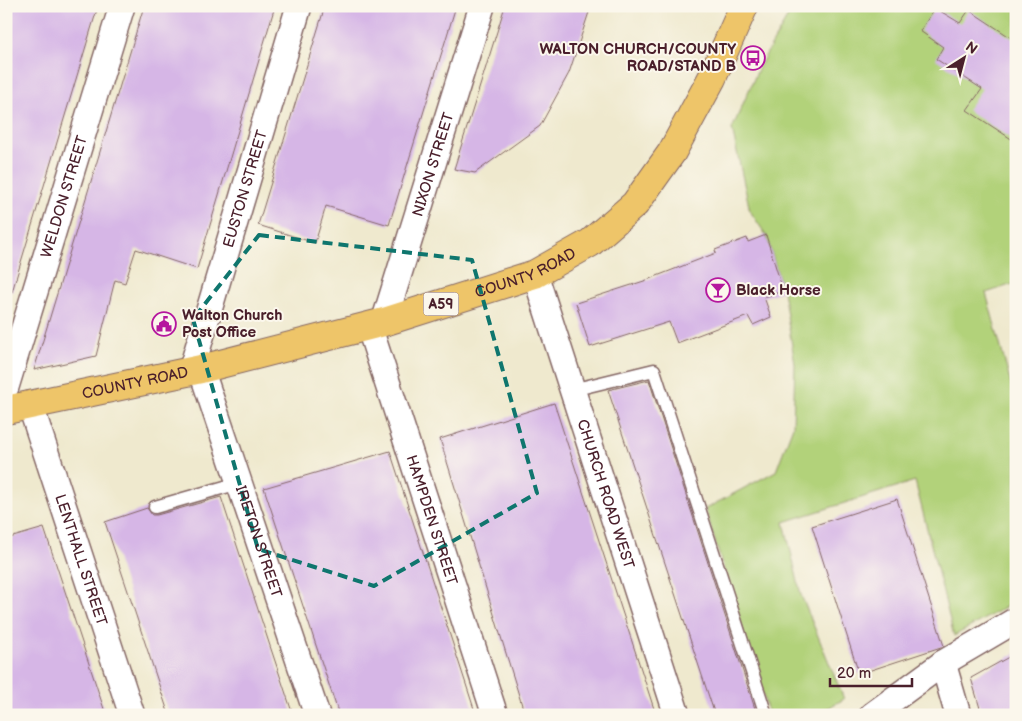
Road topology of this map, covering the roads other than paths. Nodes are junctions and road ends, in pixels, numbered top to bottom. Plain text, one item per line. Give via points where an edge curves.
1 (122, 6) edge
2 (299, 6) edge
3 (482, 6) edge
4 (744, 6) edge
5 (535, 274) junction
6 (376, 324) junction
7 (196, 370) junction
8 (6, 387) edge
9 (572, 390) junction
10 (18, 407) edge
11 (239, 482) junction
12 (155, 507) dead end
13 (1016, 620) edge
14 (942, 663) junction
15 (132, 715) edge
16 (317, 715) edge
17 (495, 715) edge
18 (677, 715) edge
19 (766, 715) edge
20 (872, 715) edge
21 (958, 715) edge

1 - 8 street, WELDON STREET
2 - 7 street, EUSTON STREET
3 - 6 street, NIXON STREET
4 - 5 highway, COUNTY ROAD / A59 via 712,78 676,144 634,204 590,243
5 - 6 highway, COUNTY ROAD / A59
5 - 9 street, CHURCH ROAD WEST
6 - 7 highway, COUNTY ROAD / A59
6 - 17 street, HAMPDEN STREET
7 - 10 highway, COUNTY ROAD / A59
7 - 11 street, IRETON STREET
9 - 18 street, CHURCH ROAD WEST
9 - 19 lane via 654,370
10 - 15 street, LENTHALL STREET
11 - 12 lane
11 - 16 street, IRETON STREET
13 - 14 street
14 - 20 street
14 - 21 street

